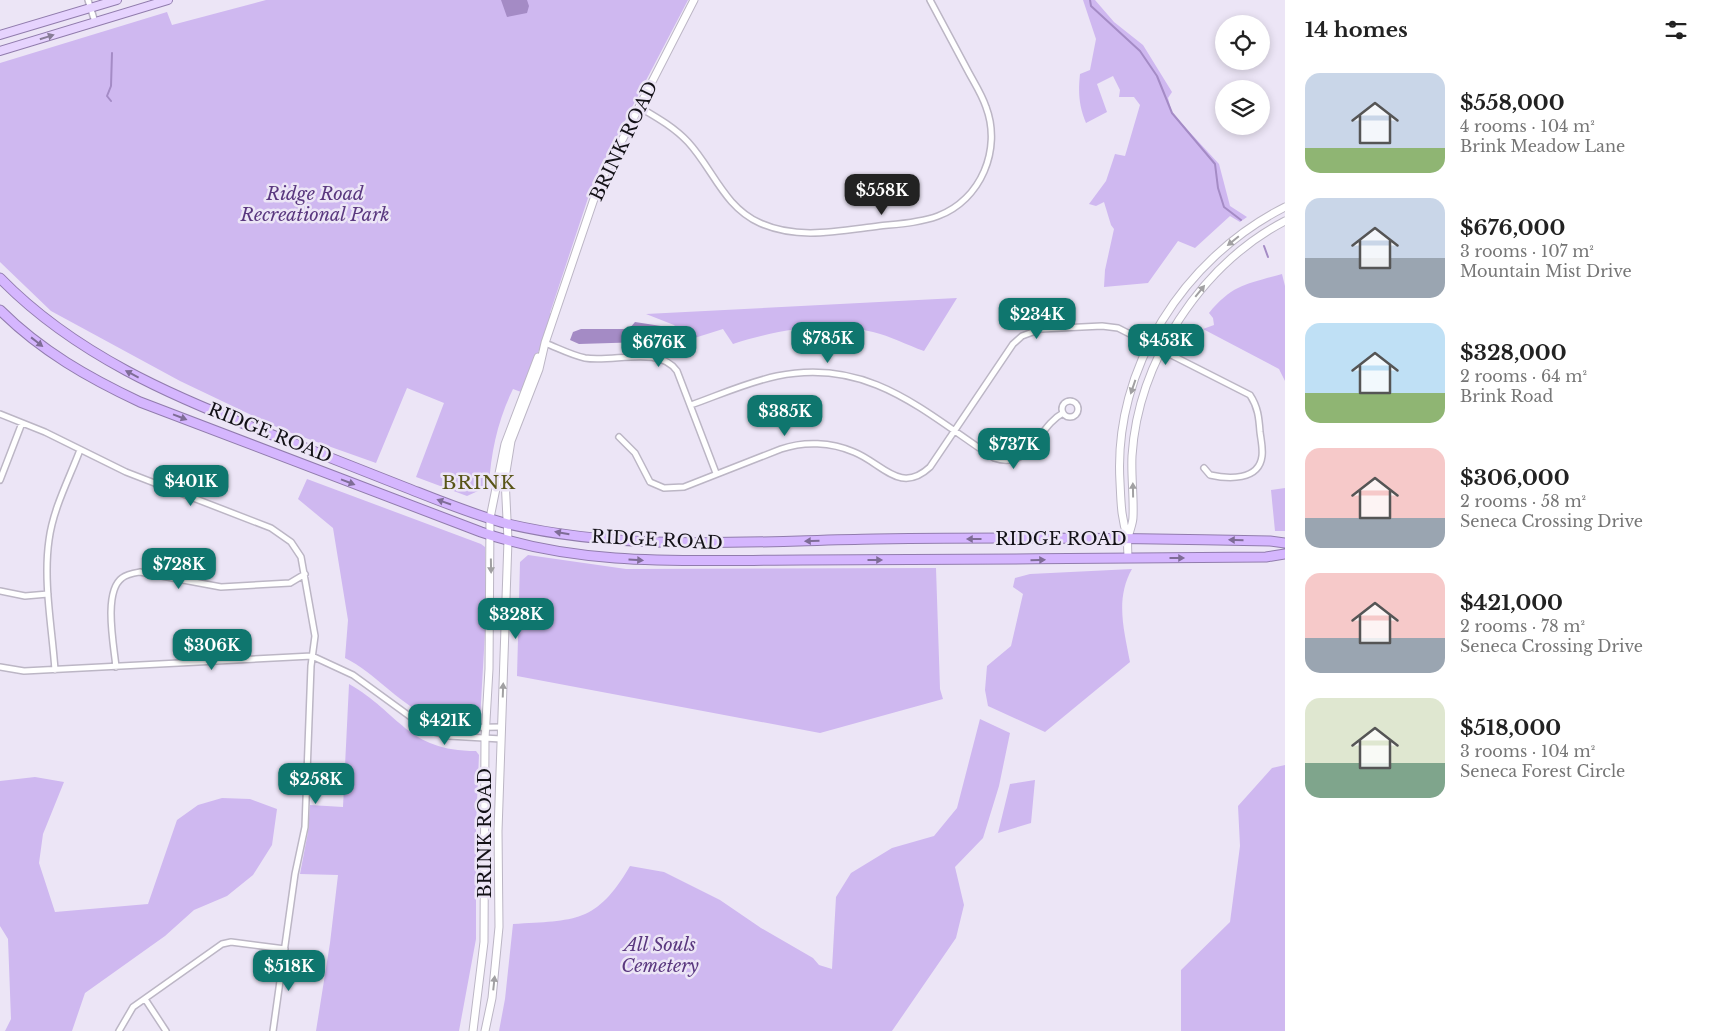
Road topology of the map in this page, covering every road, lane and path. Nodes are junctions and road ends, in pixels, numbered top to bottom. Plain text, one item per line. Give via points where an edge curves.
1 (117, 0) edge
2 (168, 0) edge
3 (694, 0) edge
4 (930, 0) edge
5 (89, 4) edge
6 (95, 22) junction
7 (0, 35) edge
8 (0, 51) edge
9 (639, 107) junction
10 (1285, 207) edge
11 (1285, 221) edge
12 (0, 278) edge
13 (0, 288) edge
14 (21, 300) junction
15 (0, 310) edge
16 (545, 343) junction
17 (1149, 343) junction
18 (1162, 349) junction
19 (691, 405) junction
20 (1063, 413) dead end
21 (0, 414) edge
22 (22, 423) junction
23 (953, 431) junction
24 (619, 437) dead end
25 (80, 450) junction
26 (1204, 468) dead end
27 (716, 473) junction
28 (0, 480) edge
29 (490, 518) junction
30 (507, 523) junction
31 (490, 536) junction
32 (1128, 538) junction
33 (508, 540) junction
34 (1285, 543) edge
35 (1285, 554) edge
36 (1128, 558) junction
37 (305, 574) junction
38 (0, 591) edge
39 (48, 594) junction
40 (312, 656) junction
41 (0, 667) edge
42 (116, 667) junction
43 (55, 670) junction
44 (414, 721) junction
45 (502, 727) junction
46 (486, 728) junction
47 (485, 738) junction
48 (501, 739) junction
49 (285, 949) junction
50 (145, 999) junction
51 (120, 1031) edge
52 (166, 1031) edge
53 (273, 1031) edge
54 (473, 1031) edge
55 (486, 1031) edge

1 - 5 main road
2 - 6 main road
3 - 9 main road, BRINK ROAD
4 - 9 street via 986,105 992,138 988,163 975,187 956,206 939,216 916,222 815,234 780,231 749,217 733,204 687,141 662,120
5 - 6 street
5 - 7 main road
8 -> 6 main road
9 - 16 main road, BRINK ROAD via 598,187
10 -> 17 main road via 1244,232 1195,276 1167,312
18 -> 11 main road via 1187,306 1223,265
12 - 14 highway, RIDGE ROAD
13 - 14 highway
29 -> 14 highway, RIDGE ROAD via 239,422 138,377 74,342
15 -> 31 highway, RIDGE ROAD via 53,354 89,378 140,402
16 - 19 street via 586,358 651,356 664,359 677,371
16 - 29 main road, BRINK ROAD via 505,444
16 - 30 main road, BRINK ROAD via 512,441 504,485
17 - 18 street
17 - 23 street via 1118,328 1102,326 1032,331 1013,344
17 -> 32 main road via 1129,398 1118,454 1122,520
18 - 26 street via 1199,371 1242,390 1256,404 1260,462 1237,478 1210,475
32 -> 18 main road via 1133,519 1132,455 1142,400
19 - 23 street via 777,376 840,375 886,387
19 - 27 street
20 - 23 street via 1049,422 1025,455 1014,460 994,458
21 - 22 street
22 - 25 street
22 - 28 street
23 - 27 street via 930,467 914,478 898,478 852,451 810,444 794,444
24 - 27 street via 635,454 650,482 664,488 684,486
25 - 37 street via 126,472 279,532 297,550
25 - 39 street via 54,517 49,539
29 - 30 highway, RIDGE ROAD
29 - 31 main road, BRINK ROAD
32 -> 30 highway, RIDGE ROAD via 874,539 736,544 607,540
30 - 33 main road, BRINK ROAD
31 - 33 highway, RIDGE ROAD
31 -> 46 main road, BRINK ROAD via 490,669
34 -> 32 highway, RIDGE ROAD via 1270,540
32 - 36 main road
33 -> 36 highway, RIDGE ROAD via 616,559 674,561
45 -> 33 main road, BRINK ROAD
36 -> 35 highway, RIDGE ROAD via 1266,557
37 - 40 street via 315,629
37 - 42 street via 290,583 221,587 140,572 130,574 118,582 112,596
38 - 39 street via 25,596
39 - 43 street
40 - 42 street
40 - 44 street via 353,675
40 - 49 street via 305,827
41 - 43 street via 24,671
42 - 43 street
44 - 46 street via 439,728
44 - 47 street via 430,731 449,736
45 - 46 street
45 - 48 main road, BRINK ROAD
46 - 47 main road, BRINK ROAD
47 - 48 street
47 - 54 main road, BRINK ROAD via 484,942
55 -> 48 main road, BRINK ROAD via 499,927
49 - 50 street via 231,942 222,944
49 - 53 street
50 - 51 street via 133,1007
50 - 52 street

